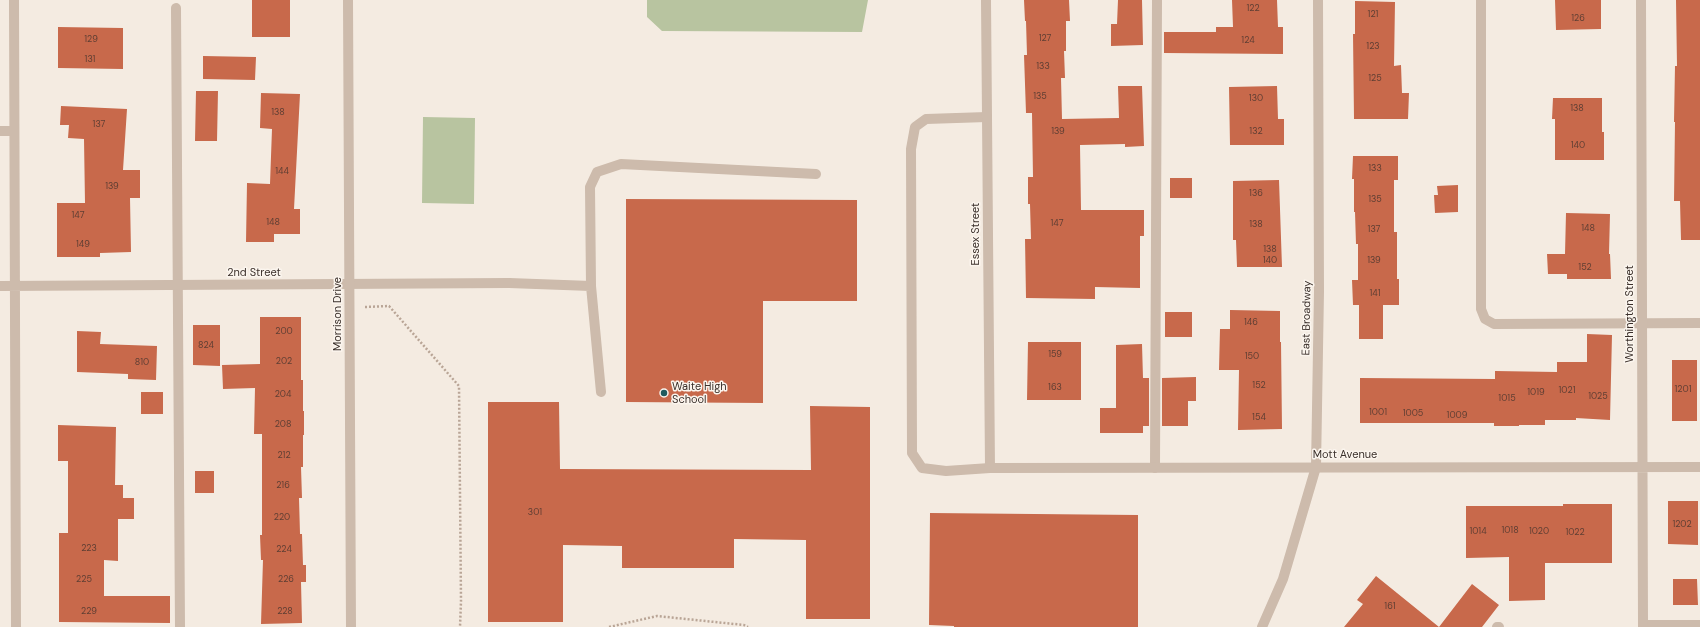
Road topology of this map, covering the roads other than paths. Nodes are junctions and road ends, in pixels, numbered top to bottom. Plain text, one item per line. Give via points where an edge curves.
1 (14, 0) edge
2 (348, 0) edge
3 (986, 0) edge
4 (1157, 0) edge
5 (1318, 0) edge
6 (1481, 0) edge
7 (1641, 0) edge
8 (176, 8) dead end
9 (987, 117) junction
10 (0, 131) edge
11 (14, 131) junction
12 (816, 174) dead end
13 (350, 284) junction
14 (179, 285) junction
15 (0, 286) edge
16 (16, 286) junction
17 (591, 286) junction
18 (1642, 322) junction
19 (1700, 323) edge
20 (601, 392) dead end
21 (1316, 467) junction
22 (1642, 467) junction
23 (1700, 467) edge
24 (990, 468) junction
25 (1155, 468) junction
26 (1700, 625) edge
27 (1643, 626) edge
28 (16, 627) edge
29 (180, 627) edge
30 (351, 627) edge
31 (1262, 627) edge

1 - 11 street
2 - 13 street, Morrison Drive
3 - 9 street, Essex Street
4 - 25 street
5 - 21 street, East Broadway via 1319,291
6 - 18 street via 1481,309 1485,320 1494,324
7 - 18 street, Worthington Street
8 - 14 street
9 - 24 street, Essex Street
9 - 24 street, Mott Avenue via 926,119 915,127 911,149 912,453 922,468 946,471
10 - 11 street
11 - 16 street
12 - 17 street via 620,164 597,172 590,187
13 - 14 street, 2nd Street
13 - 17 street, 2nd Street via 508,283
13 - 30 street, Morrison Drive
14 - 16 street, 2nd Street
14 - 29 street
15 - 16 street, 2nd Street
16 - 28 street
17 - 20 street
18 - 19 street
18 - 22 street, Worthington Street
21 - 22 street, Mott Avenue
21 - 25 street, Mott Avenue
21 - 31 street, East Broadway via 1283,579
22 - 23 street, Mott Avenue
22 - 27 street, Worthington Street
24 - 25 street, Mott Avenue
26 - 27 street

